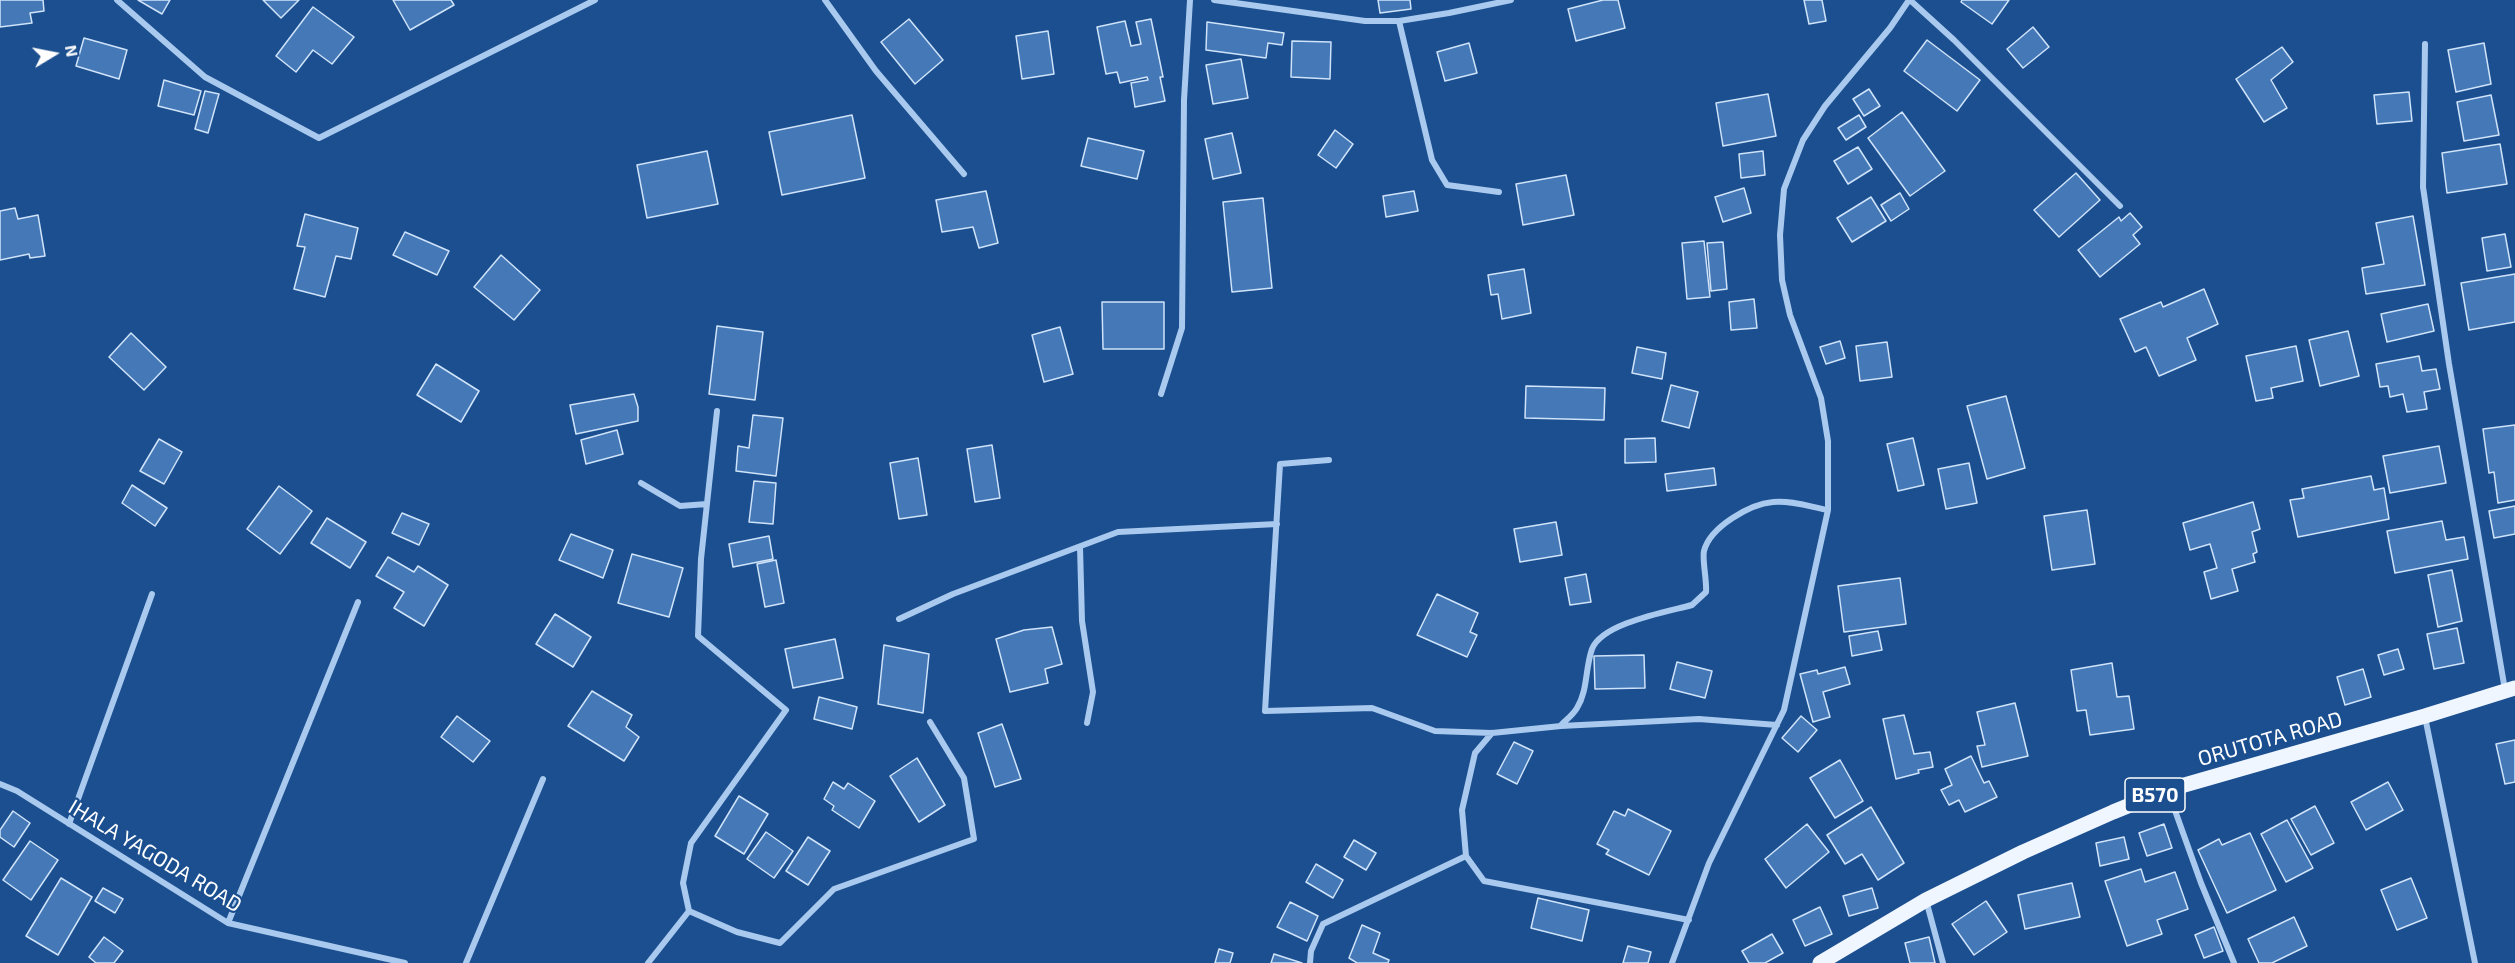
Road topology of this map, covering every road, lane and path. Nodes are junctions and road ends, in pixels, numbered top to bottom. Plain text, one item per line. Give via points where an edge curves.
1 (117, 0) edge
2 (595, 0) edge
3 (825, 0) edge
4 (1190, 0) edge
5 (1214, 0) edge
6 (1511, 0) edge
7 (1910, 0) edge
8 (1399, 21) junction
9 (2425, 44) dead end
10 (964, 174) dead end
11 (1499, 192) dead end
12 (2120, 206) dead end
13 (1161, 394) dead end
14 (717, 411) dead end
15 (1329, 460) dead end
16 (641, 483) dead end
17 (707, 504) junction
18 (1828, 510) junction
19 (1276, 524) junction
20 (1080, 547) junction
21 (152, 594) dead end
22 (358, 602) dead end
23 (899, 619) dead end
24 (2510, 689) edge
25 (2425, 716) junction
26 (930, 722) dead end
27 (1087, 723) dead end
28 (1778, 724) junction
29 (1561, 726) junction
30 (1491, 733) junction
31 (543, 779) dead end
32 (0, 784) edge
33 (2167, 790) junction
34 (69, 824) junction
35 (1466, 856) junction
36 (1926, 900) junction
37 (689, 911) junction
38 (1689, 920) junction
39 (228, 923) junction
40 (405, 963) edge
41 (466, 963) edge
42 (648, 963) edge
43 (1310, 963) edge
44 (1672, 963) edge
45 (1820, 963) edge
46 (1943, 963) edge
47 (2234, 963) edge
48 (2475, 963) edge

1 - 2 street via 205,77 320,138
3 - 10 street via 876,71
4 - 13 street via 1184,100 1182,328
5 - 8 street via 1349,19
6 - 8 street
7 - 12 street
7 - 18 street via 1820,114 1803,140 1784,189 1782,280 1790,315 1821,399 1827,441
8 - 11 street via 1432,160 1448,185
9 - 24 street via 2423,187 2449,364
14 - 17 street
15 - 19 street via 1280,464
16 - 17 street via 680,506
17 - 37 street via 698,636 786,710 692,843 683,883
18 - 28 street via 1797,657
18 - 29 street via 1772,502 1731,518 1714,532 1703,552 1706,592 1701,599 1606,633 1593,647 1577,709
19 - 20 street via 1118,532
19 - 30 street via 1265,711 1372,708 1435,730
20 - 23 street via 953,594
20 - 27 street via 1082,621 1093,692
21 - 34 street
22 - 39 street
24 - 25 main road, ORUTOTA ROAD / B570
25 - 33 main road, ORUTOTA ROAD / B570
25 - 48 street
26 - 37 street via 964,778 974,839 834,889 780,943 737,933
28 - 29 street via 1699,718
28 - 38 street via 1709,863
29 - 30 street
30 - 35 street via 1475,753 1462,810
31 - 41 street
32 - 34 street, IHALA YAGODA ROAD
33 - 36 main road, ORUTOTA ROAD / B570 via 2023,852
33 - 47 street
34 - 39 street, IHALA YAGODA ROAD
35 - 38 street via 1484,880
35 - 43 street via 1323,924
36 - 45 main road, ORUTOTA ROAD / B570
36 - 46 street
37 - 42 street
38 - 44 street
39 - 40 street, IHALA YAGODA ROAD

